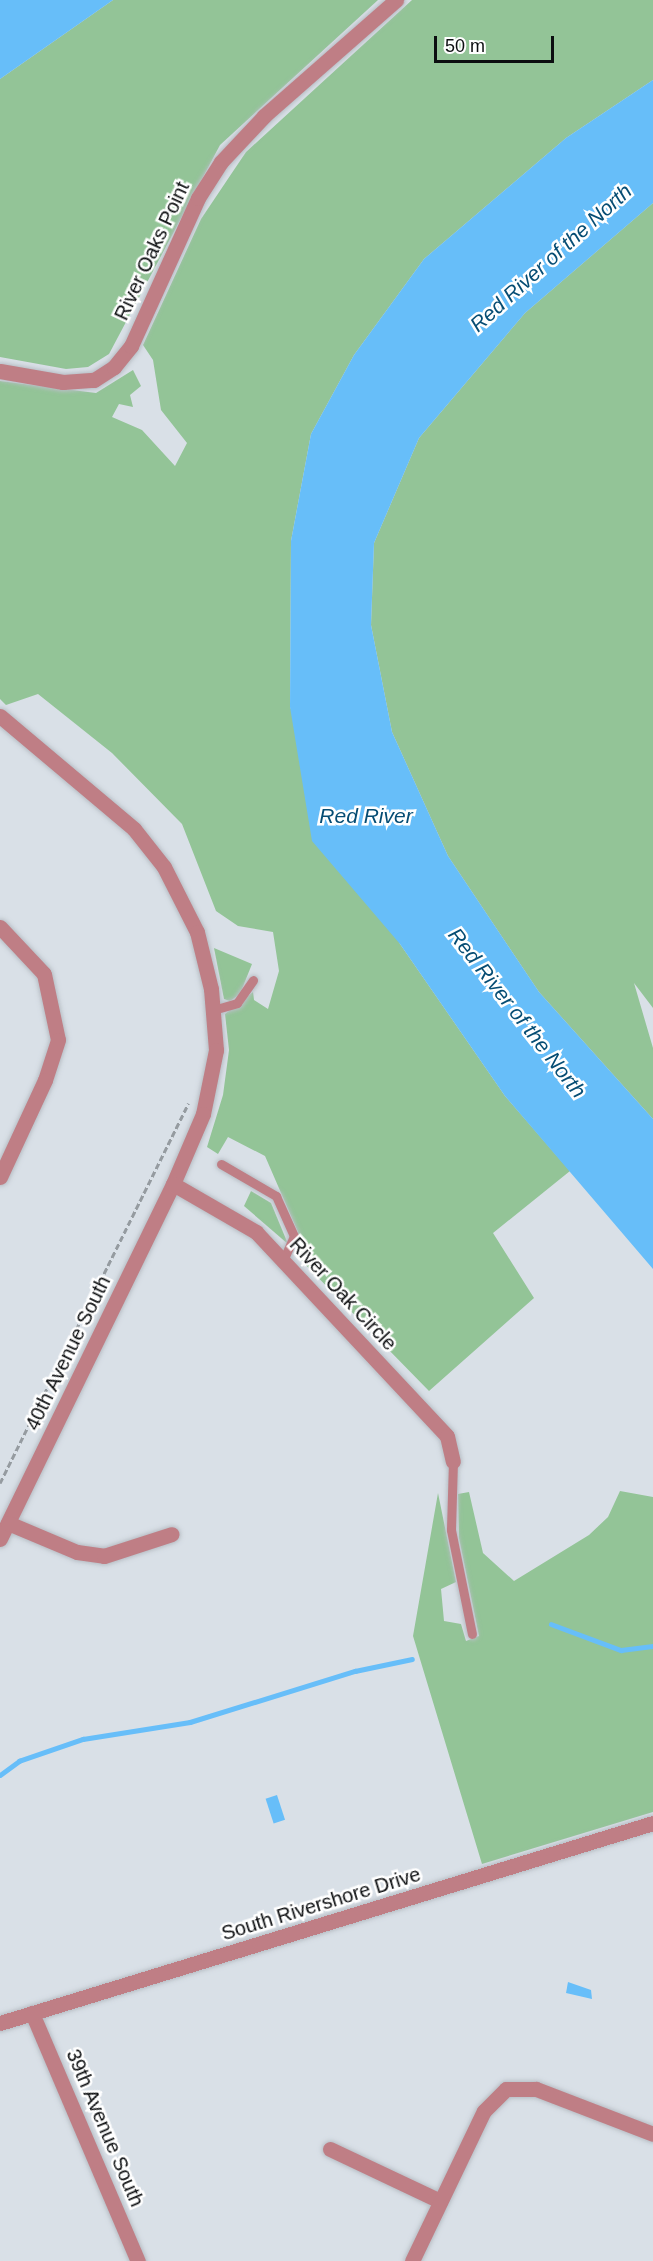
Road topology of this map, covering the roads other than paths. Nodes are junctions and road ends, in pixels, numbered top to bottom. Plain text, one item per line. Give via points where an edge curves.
1 (396, 0) edge
2 (0, 372) edge
3 (0, 716) edge
4 (0, 927) edge
5 (253, 980) dead end
6 (213, 1010) junction
7 (221, 1164) dead end
8 (0, 1177) edge
9 (173, 1184) junction
10 (283, 1261) junction
11 (453, 1461) joint
12 (8, 1522) junction
13 (172, 1534) dead end
14 (0, 1539) edge
15 (472, 1634) dead end
16 (653, 1823) edge
17 (32, 2013) junction
18 (0, 2022) edge
19 (653, 2134) edge
20 (330, 2149) dead end
21 (440, 2201) junction
22 (138, 2261) edge
23 (412, 2261) edge

1 - 2 street, River Oaks Point via 264,116 221,162 198,198 131,346 114,367 94,380 63,382
3 - 6 street, 40th Avenue South via 134,830 164,867 197,932
4 - 8 street via 44,974 58,1040 45,1080
5 - 6 lane via 237,1003
6 - 9 street, 40th Avenue South via 216,1050 203,1114
7 - 10 lane via 276,1196 294,1236
9 - 10 street, River Oak Circle via 256,1232
9 - 12 street, 40th Avenue South
10 - 11 street, River Oak Circle via 447,1436
11 - 15 lane via 450,1530
12 - 13 street via 77,1552 104,1556
12 - 14 street, 40th Avenue South
16 - 17 street, South Rivershore Drive
17 - 18 street, South Rivershore Drive
17 - 22 street, 39th Avenue South
19 - 21 street via 536,2089 506,2089 484,2111
20 - 21 street
21 - 23 street

